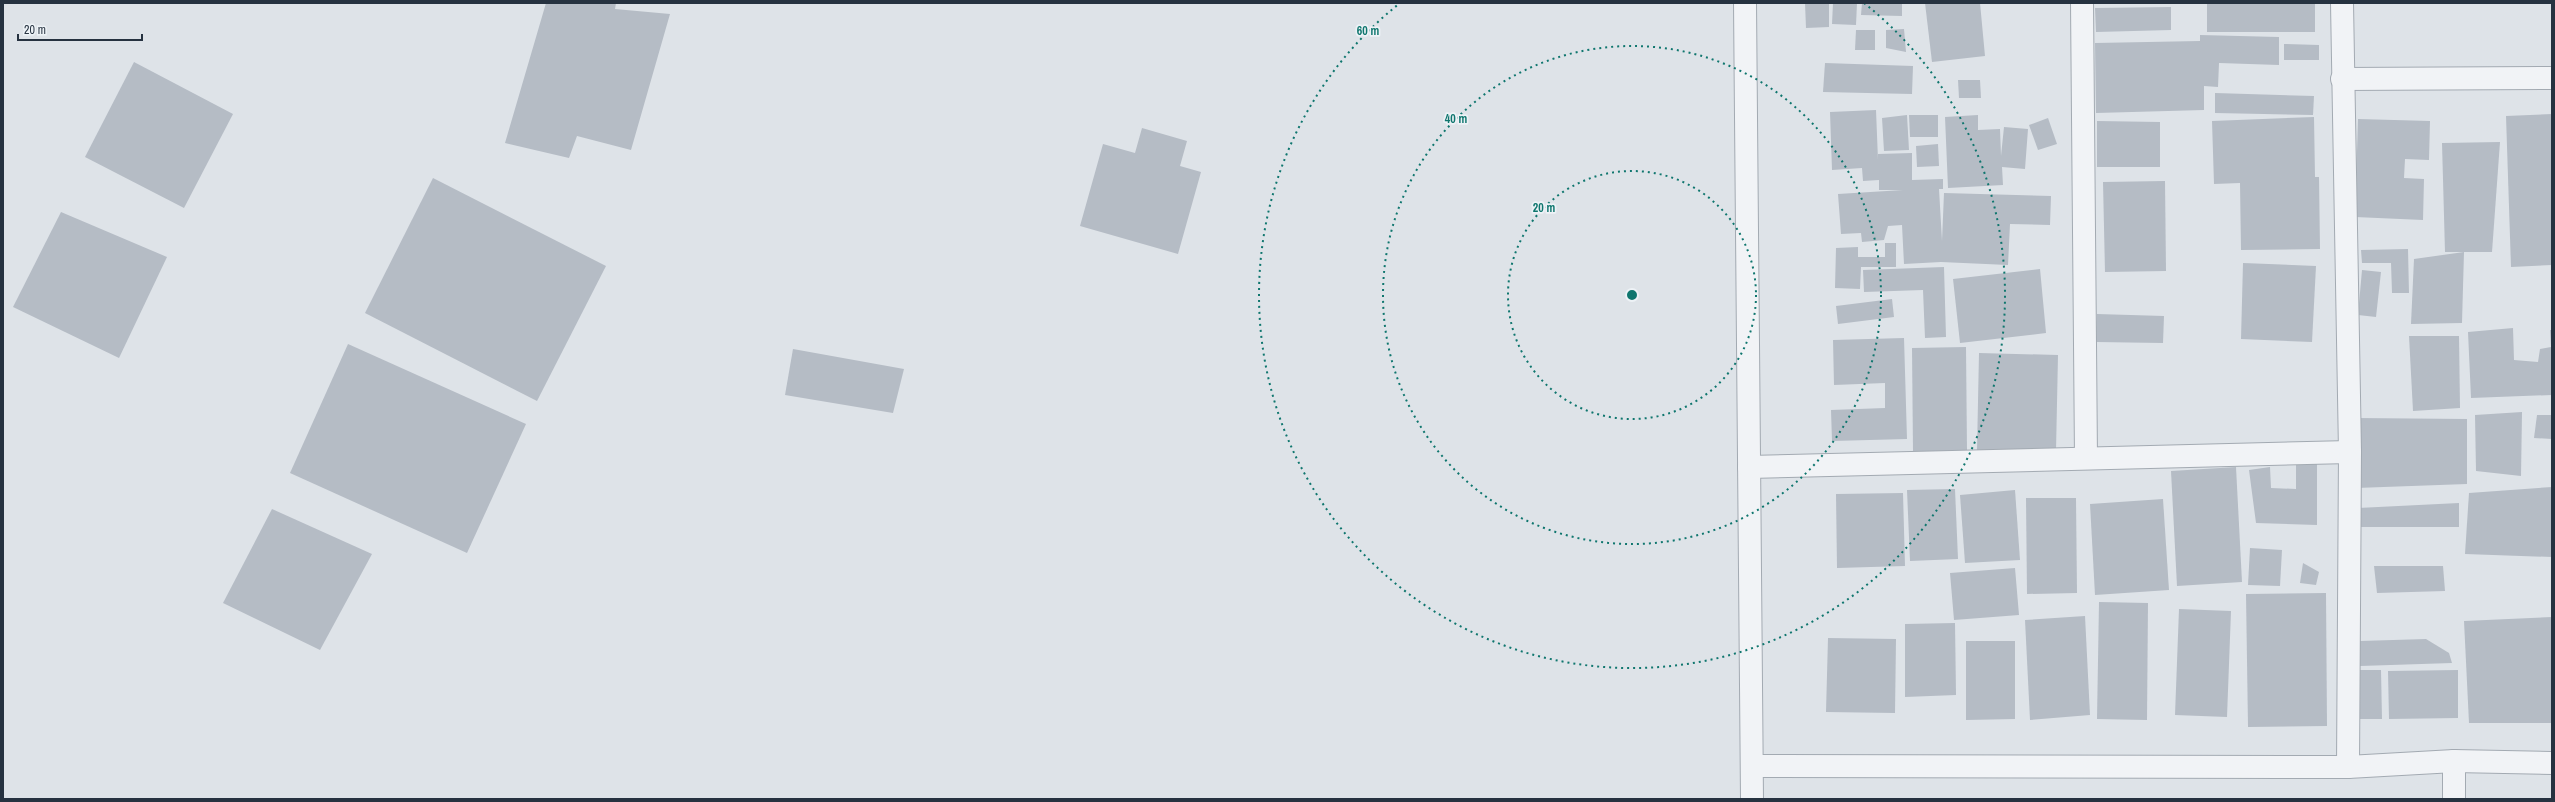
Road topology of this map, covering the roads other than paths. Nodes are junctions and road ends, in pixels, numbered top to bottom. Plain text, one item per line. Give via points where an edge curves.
1 (1745, 3) edge
2 (2082, 3) edge
3 (2342, 3) edge
4 (2552, 78) edge
5 (2342, 79) junction
6 (2350, 452) junction
7 (2086, 458) junction
8 (1750, 467) junction
9 (2454, 761) junction
10 (2552, 763) edge
11 (1752, 766) junction
12 (2348, 767) junction
13 (1752, 799) edge
14 (2454, 799) edge

1 - 8 street
2 - 7 street
3 - 5 street
4 - 5 street
5 - 6 street
6 - 7 street
6 - 12 street
7 - 8 street
8 - 11 street
9 - 10 street
9 - 12 street
9 - 14 street
11 - 12 street
11 - 13 street

